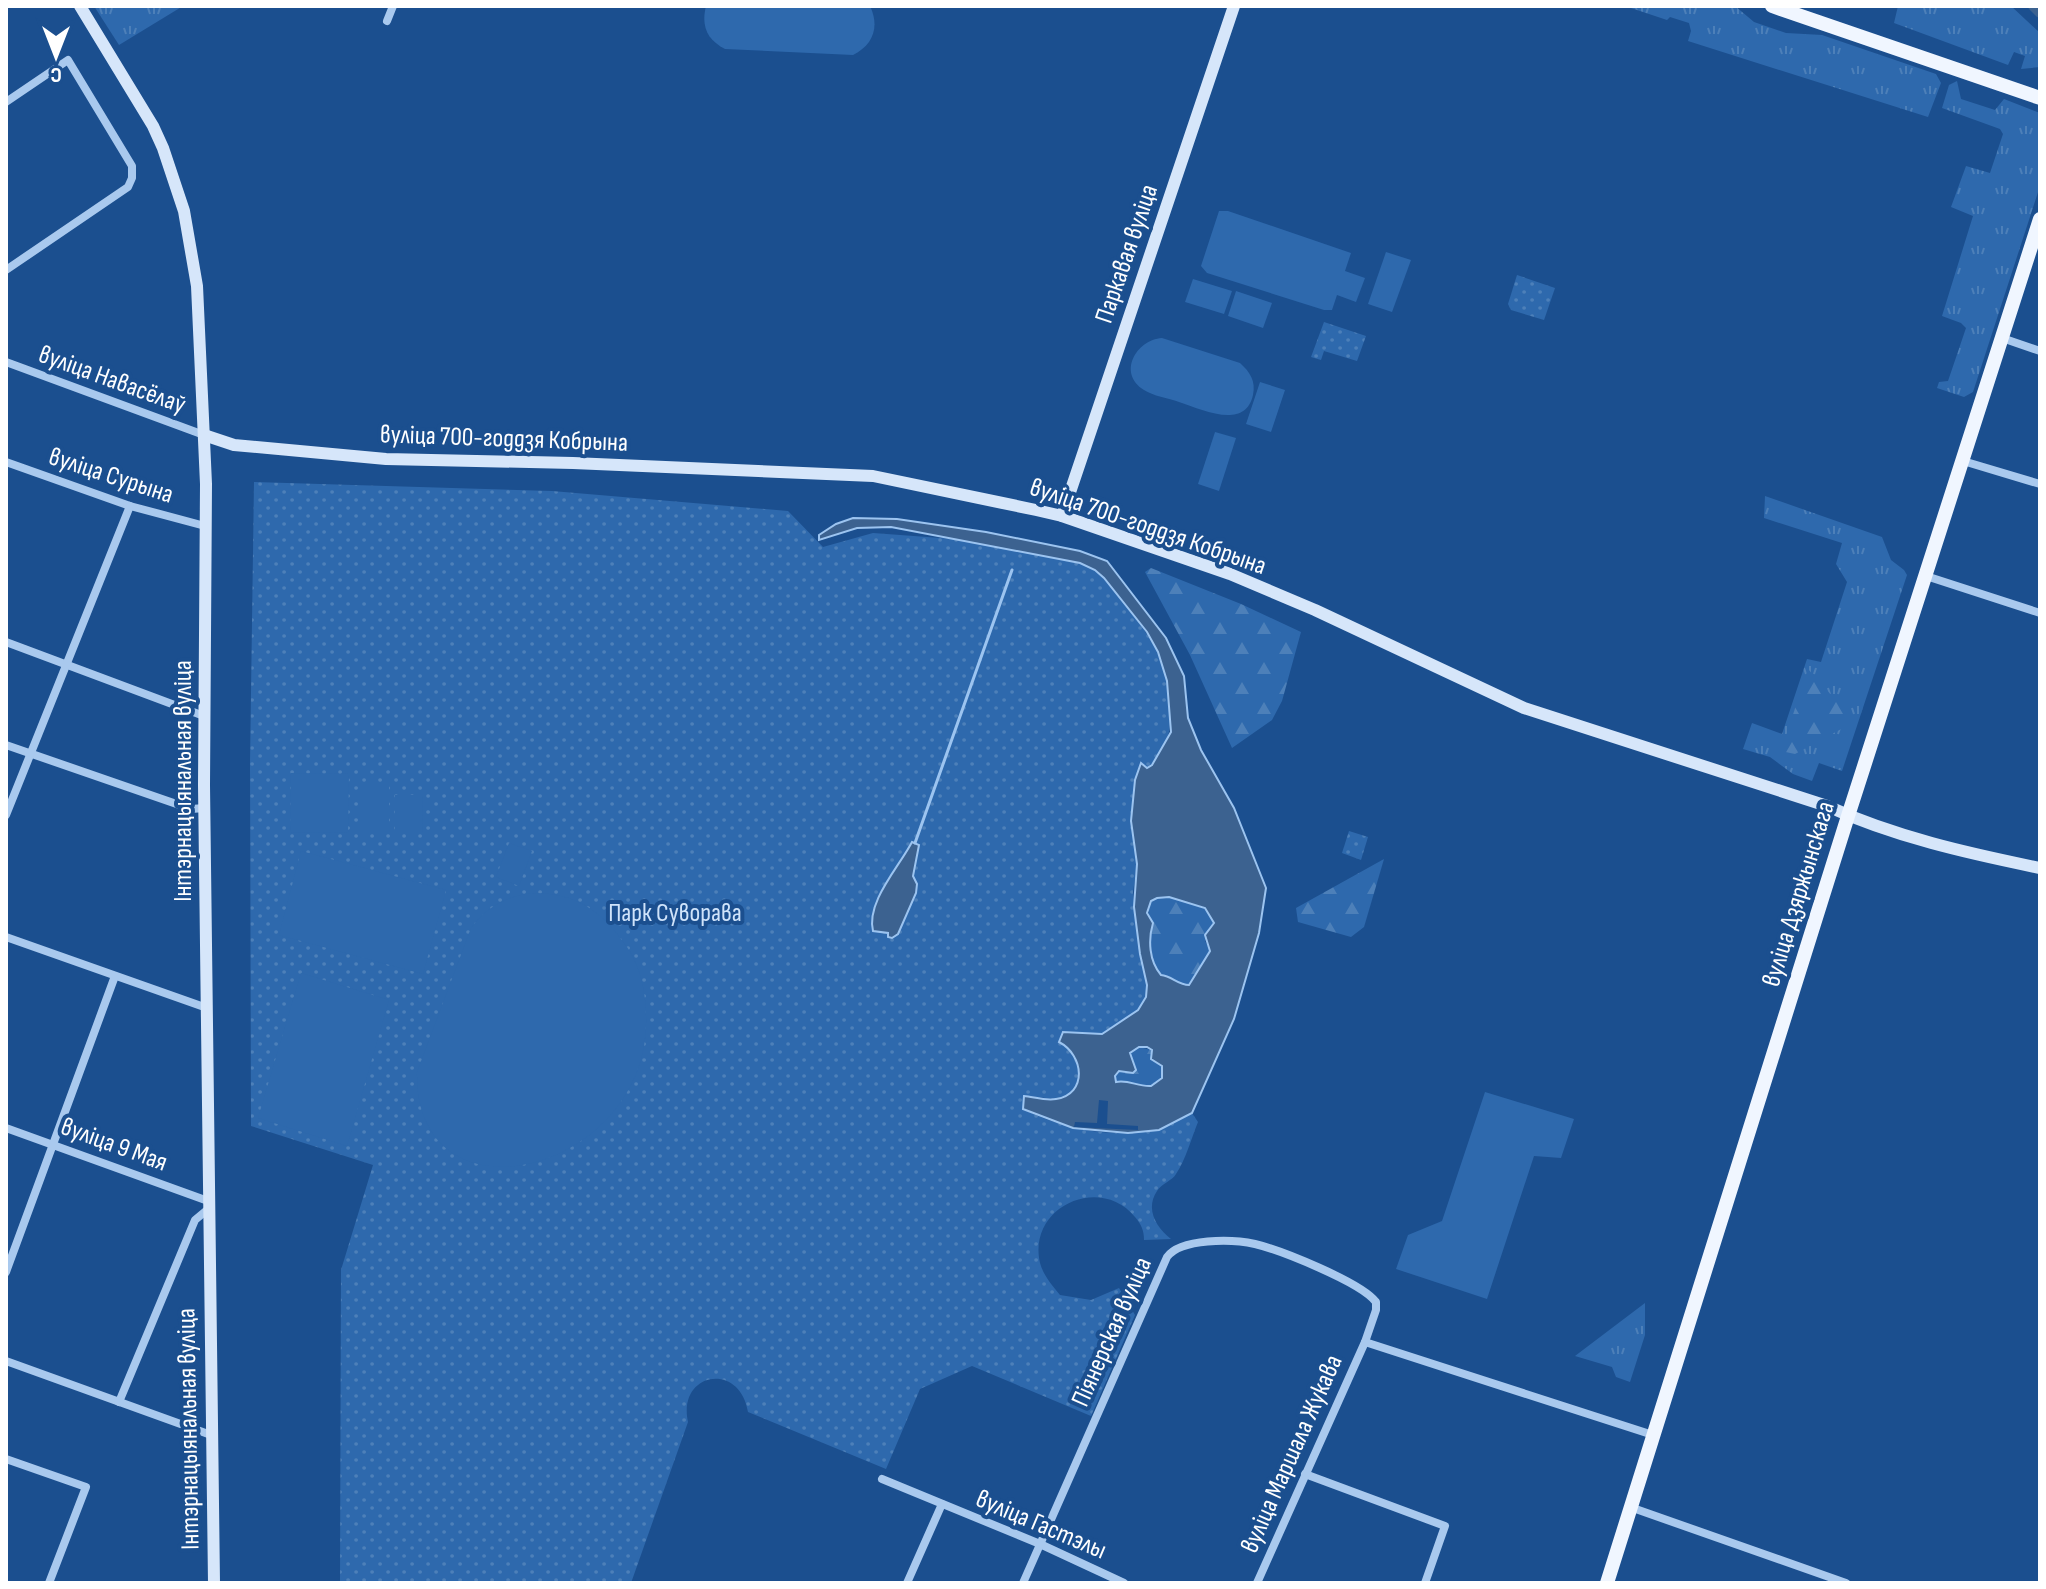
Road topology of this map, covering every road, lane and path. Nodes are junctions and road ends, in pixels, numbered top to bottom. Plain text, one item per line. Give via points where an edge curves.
1 (80, 6) edge
2 (393, 6) edge
3 (1234, 6) edge
4 (1772, 6) edge
5 (387, 21) dead end
6 (2040, 98) edge
7 (6, 102) edge
8 (2040, 219) edge
9 (6, 270) edge
10 (2002, 338) junction
11 (2040, 351) edge
12 (6, 362) edge
13 (204, 435) junction
14 (1963, 461) junction
15 (6, 462) edge
16 (2040, 484) edge
17 (130, 506) junction
18 (1062, 516) junction
19 (205, 526) junction
20 (1926, 576) junction
21 (2040, 613) edge
22 (6, 642) edge
23 (65, 663) junction
24 (204, 716) junction
25 (6, 745) edge
26 (30, 755) junction
27 (205, 808) junction
28 (6, 815) edge
29 (1848, 816) junction
30 (2040, 868) edge
31 (6, 937) edge
32 (115, 976) junction
33 (207, 1008) junction
34 (6, 1128) edge
35 (52, 1144) junction
36 (208, 1206) junction
37 (6, 1272) edge
38 (1365, 1342) junction
39 (6, 1361) edge
40 (119, 1402) junction
41 (211, 1435) junction
42 (1653, 1435) junction
43 (6, 1459) edge
44 (1305, 1474) junction
45 (882, 1479) dead end
46 (942, 1504) junction
47 (1630, 1507) junction
48 (1040, 1544) junction
49 (49, 1583) edge
50 (214, 1583) edge
51 (907, 1583) edge
52 (1023, 1583) edge
53 (1124, 1583) edge
54 (1257, 1583) edge
55 (1425, 1583) edge
56 (1607, 1583) edge
57 (1846, 1583) edge

1 - 13 street, Інтэрнацыянальная вуліца via 153,126 176,181 197,286
2 - 5 street
3 - 18 street, Паркавая вуліца
4 - 6 main road
7 - 9 street via 68,60 132,166 128,187
8 - 10 main road, вуліца Дзяржынскага
10 - 11 street
10 - 14 main road, вуліца Дзяржынскага
12 - 13 street, вуліца Навасёлаў
13 - 18 street, вуліца 700-годдзя Кобрына via 234,445 386,459 873,476
13 - 19 street, Інтэрнацыянальная вуліца
14 - 16 street
14 - 20 main road, вуліца Дзяржынскага
15 - 17 street, вуліца Сурына
17 - 19 street, вуліца Сурына
17 - 23 street
18 - 29 street, вуліца 700-годдзя Кобрына via 1230,574 1524,708
19 - 24 street, Інтэрнацыянальная вуліца
20 - 21 street
20 - 29 main road, вуліца Дзяржынскага
22 - 23 street
23 - 24 street
23 - 26 street
24 - 27 street, Інтэрнацыянальная вуліца
25 - 26 street
26 - 27 street via 191,809
26 - 28 street
27 - 33 street, Інтэрнацыянальная вуліца
29 - 30 street, вуліца 700-годдзя Кобрына via 1925,842
29 - 42 main road, вуліца Дзяржынскага
31 - 32 street
32 - 33 street
32 - 35 street
33 - 36 street, Інтэрнацыянальная вуліца
34 - 35 street, вуліца 9 Мая
35 - 36 street, вуліца 9 Мая
35 - 37 street
36 - 40 street via 195,1220
36 - 41 street, Інтэрнацыянальная вуліца
38 - 42 street
38 - 44 street, вуліца Маршала Жукава
38 - 48 street, Піянерская вуліца via 1376,1302 1355,1283 1254,1244 1197,1243 1172,1250
39 - 40 street
40 - 41 street
41 - 50 street, Інтэрнацыянальная вуліца
42 - 47 main road, вуліца Дзяржынскага
43 - 49 street via 86,1487
44 - 54 street, вуліца Маршала Жукава
44 - 55 street via 1445,1526
45 - 46 street, вуліца Гастэлы
46 - 48 street, вуліца Гастэлы
46 - 51 street, вуліца Гастэлы
47 - 56 main road, вуліца Дзяржынскага
47 - 57 street
48 - 52 street, Піянерская вуліца
48 - 53 street, вуліца Гастэлы

